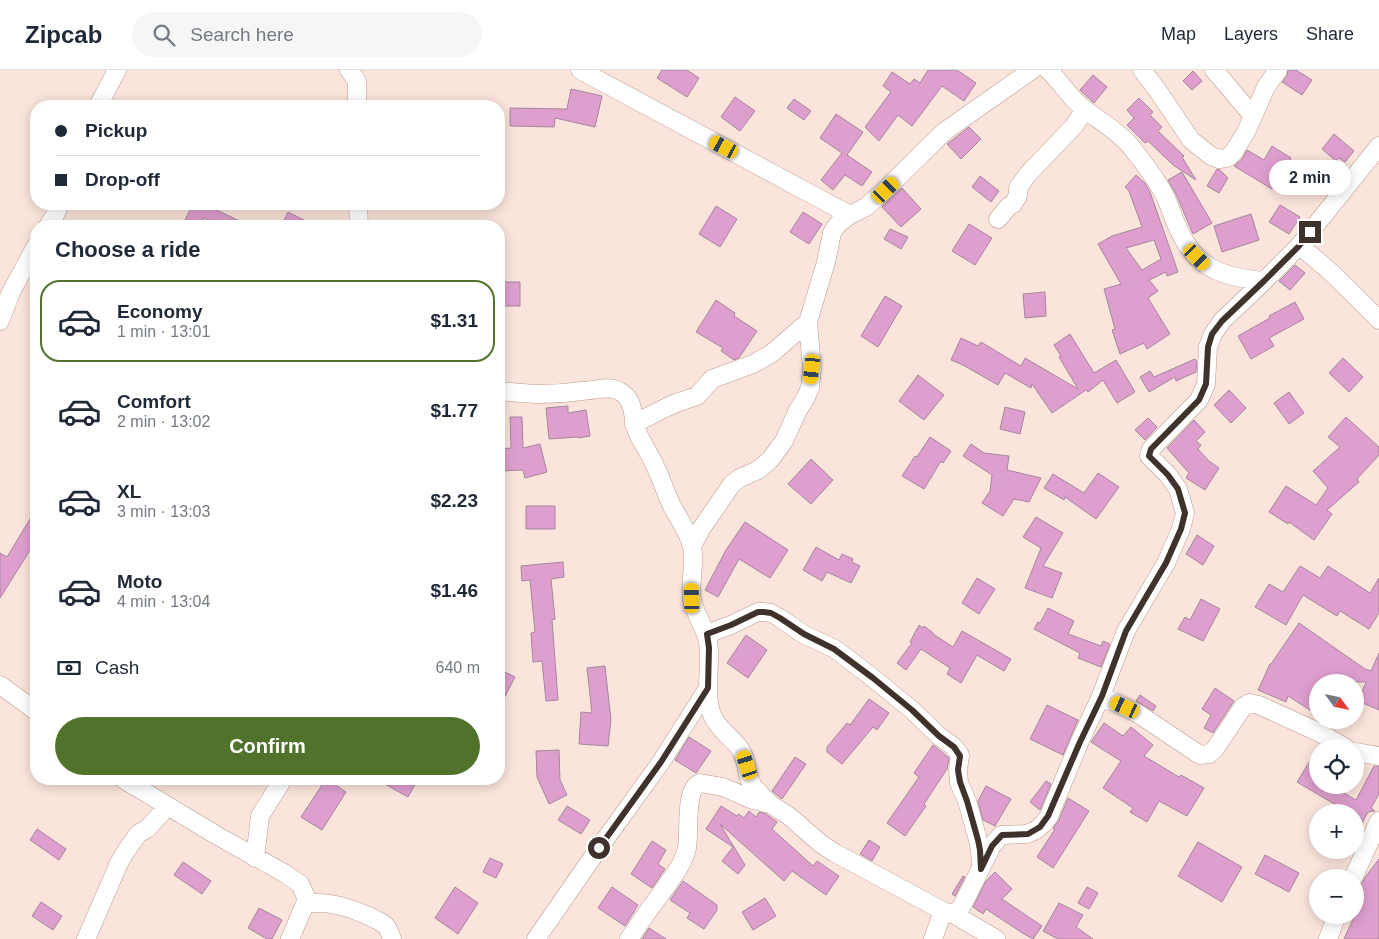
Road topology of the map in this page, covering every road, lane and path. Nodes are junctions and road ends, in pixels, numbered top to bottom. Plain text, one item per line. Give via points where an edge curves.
1 (117, 70) edge
2 (349, 70) edge
3 (580, 70) edge
4 (1032, 70) edge
5 (1048, 70) edge
6 (1142, 70) edge
7 (1214, 70) edge
8 (1278, 70) edge
9 (101, 100) edge
10 (357, 100) edge
11 (1085, 109) junction
12 (1253, 116) junction
13 (1379, 146) edge
14 (850, 215) junction
15 (998, 219) dead end
16 (1299, 246) junction
17 (30, 257) edge
18 (1264, 281) junction
19 (1379, 320) edge
20 (0, 321) edge
21 (808, 322) junction
22 (505, 391) edge
23 (634, 424) junction
24 (692, 546) junction
25 (707, 634) junction
26 (0, 685) edge
27 (708, 688) junction
28 (1102, 696) junction
29 (30, 707) edge
30 (1330, 739) edge
31 (1364, 754) edge
32 (1379, 756) edge
33 (132, 785) edge
34 (279, 785) edge
35 (770, 804) junction
36 (167, 807) junction
37 (1379, 821) edge
38 (255, 858) junction
39 (981, 869) junction
40 (1357, 869) edge
41 (305, 904) junction
42 (949, 913) junction
43 (1334, 924) edge
44 (86, 939) edge
45 (290, 939) edge
46 (392, 939) edge
47 (536, 939) edge
48 (629, 939) edge
49 (933, 939) edge
50 (996, 939) edge
51 (1328, 939) edge

1 - 9 street
2 - 10 street via 357,81
3 - 14 street
4 - 14 street via 945,131 886,190 866,207
5 - 11 street
6 - 12 street via 1191,140 1210,156 1227,158 1233,153
7 - 12 street
8 - 12 street
11 - 15 street via 1074,126 1028,174 1018,188 1013,204
11 - 18 street via 1130,145 1151,172 1186,244 1205,266 1240,279
13 - 16 street
14 - 21 street via 832,233
16 - 18 street
16 - 19 street
17 - 20 street
18 - 28 street via 1212,334 1206,384 1199,400 1151,449 1149,456 1178,489 1185,513 1166,563 1126,631
21 - 23 street via 771,354 712,379 697,396 663,408
21 - 24 street via 812,369 810,388 784,441 764,466 732,484
22 - 23 street via 540,394 613,389 629,400
23 - 24 street
24 - 25 street via 692,598
25 - 27 street
25 - 39 street via 758,612 771,613 834,649 912,710 960,756 960,782 978,840
26 - 29 street
27 - 35 street via 715,720 740,749 750,781
27 - 47 street via 661,762
28 - 30 street via 1137,713 1200,755 1209,754 1214,749 1249,703
28 - 39 street via 1044,823 1028,834 1002,835 992,846
31 - 32 street
33 - 36 street
34 - 38 street via 260,816
35 - 42 street via 836,853
35 - 48 street via 723,787 696,784 689,804 689,835 680,866
36 - 38 street
36 - 44 street via 138,834 126,851
37 - 40 street
38 - 41 street via 300,884 306,897
39 - 42 street via 963,904
41 - 45 street
41 - 46 street via 326,903 353,909 383,923
42 - 49 street
42 - 50 street
43 - 51 street

